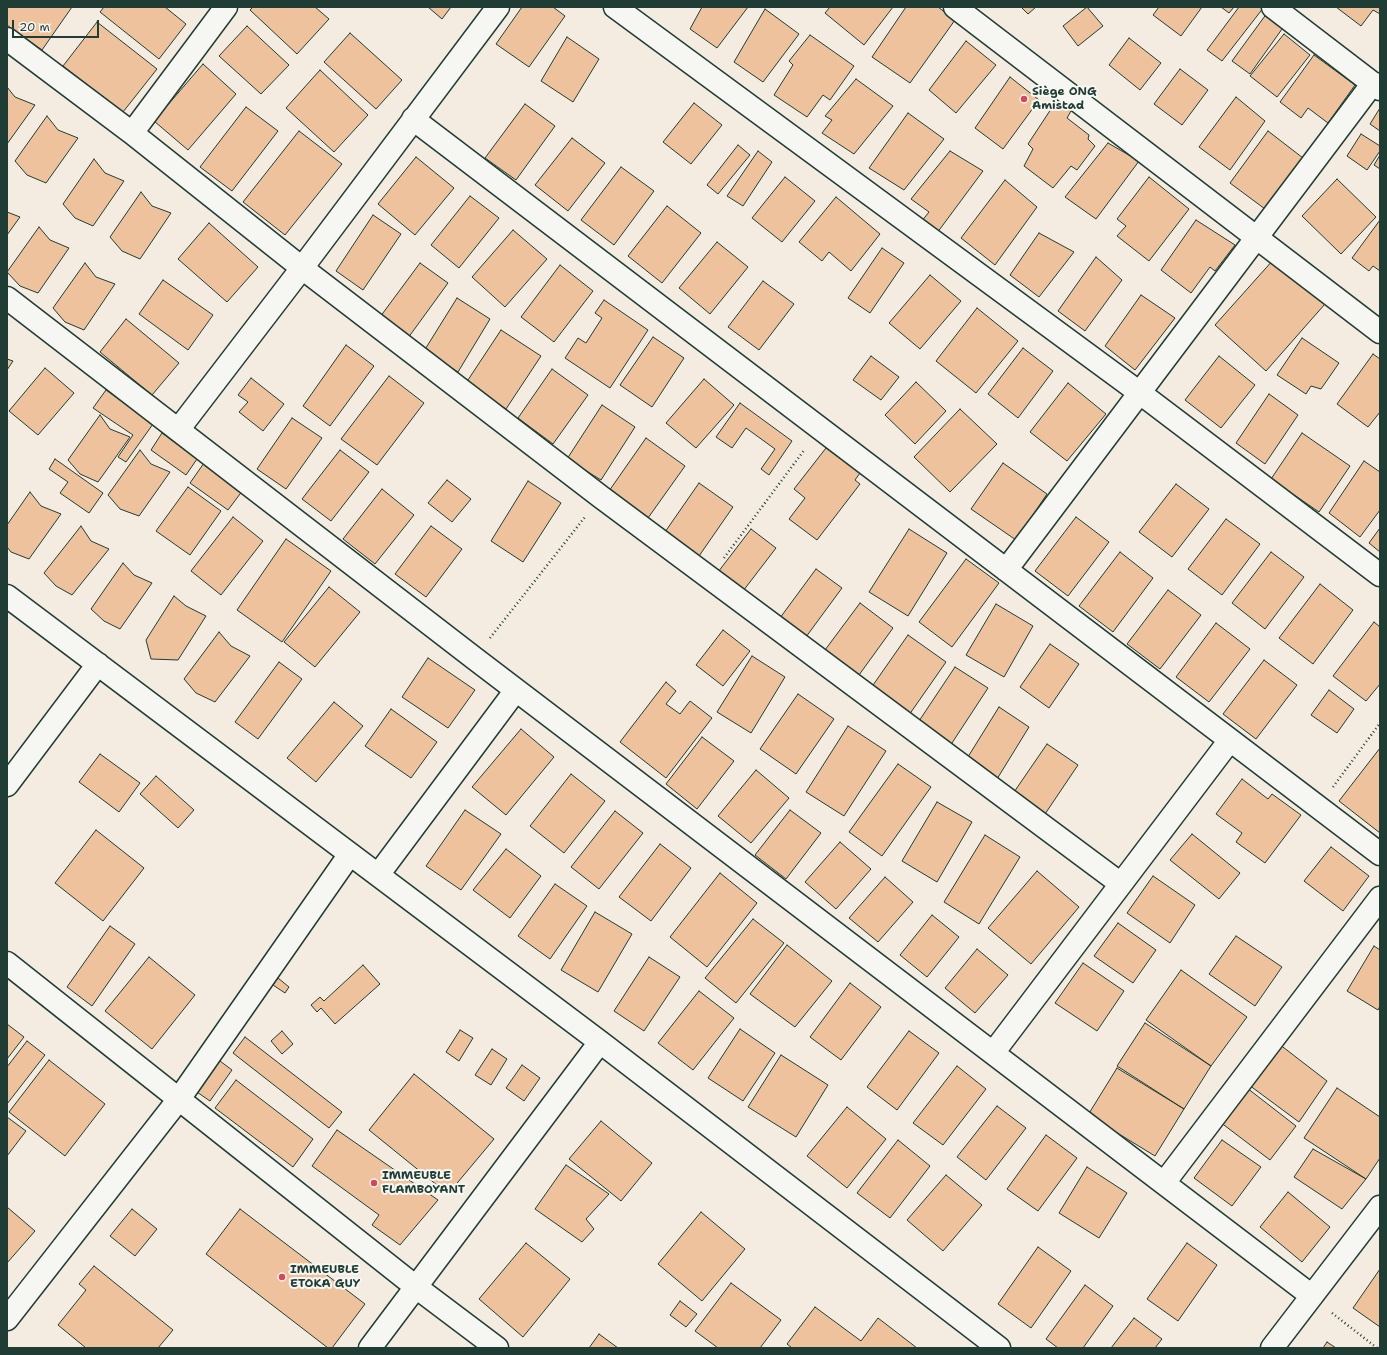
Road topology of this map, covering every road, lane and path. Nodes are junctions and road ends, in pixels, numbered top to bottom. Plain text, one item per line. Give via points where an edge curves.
1 (226, 7) edge
2 (498, 7) edge
3 (615, 7) edge
4 (955, 7) edge
5 (1272, 7) edge
6 (7, 39) edge
7 (1377, 86) edge
8 (413, 119) junction
9 (132, 133) junction
10 (1257, 238) junction
11 (302, 268) junction
12 (7, 298) edge
13 (1380, 332) edge
14 (1140, 393) junction
15 (820, 429) junction
16 (178, 430) junction
17 (601, 497) junction
18 (1006, 570) junction
19 (1380, 576) edge
20 (710, 577) junction
21 (7, 596) edge
22 (474, 658) junction
23 (98, 664) junction
24 (516, 690) junction
25 (1380, 723) edge
26 (1230, 740) junction
27 (7, 785) edge
28 (1318, 807) junction
29 (350, 854) junction
30 (1380, 854) edge
31 (378, 875) junction
32 (1121, 884) junction
33 (1380, 898) edge
34 (7, 963) edge
35 (600, 1042) junction
36 (993, 1053) junction
37 (179, 1099) junction
38 (1164, 1183) junction
39 (1380, 1207) edge
40 (416, 1287) junction
41 (1312, 1296) junction
42 (7, 1319) edge
43 (370, 1348) edge
44 (497, 1348) edge
45 (999, 1348) edge
46 (1272, 1348) edge
47 (1377, 1348) edge

1 - 9 street
2 - 8 street
3 - 14 street
4 - 10 street
5 - 7 street
6 - 9 street
7 - 10 street
8 - 11 street
8 - 15 street
9 - 11 street
10 - 13 street
10 - 14 street
11 - 16 street
11 - 17 street
12 - 16 street
14 - 18 street
14 - 19 street
15 - 18 street
15 - 20 path
16 - 22 street
17 - 20 street
17 - 22 path
18 - 26 street
20 - 32 street
21 - 23 street
22 - 24 street
23 - 27 street
23 - 29 street
24 - 31 street
24 - 36 street
25 - 28 path
26 - 28 street
26 - 32 street
28 - 30 street
29 - 31 street
29 - 37 street
31 - 35 street
32 - 36 street
33 - 38 street
34 - 37 street
35 - 40 street
35 - 45 street
36 - 38 street
37 - 40 street
37 - 42 street
38 - 41 street
39 - 41 street
40 - 43 street
40 - 44 street
41 - 46 street
41 - 47 path

